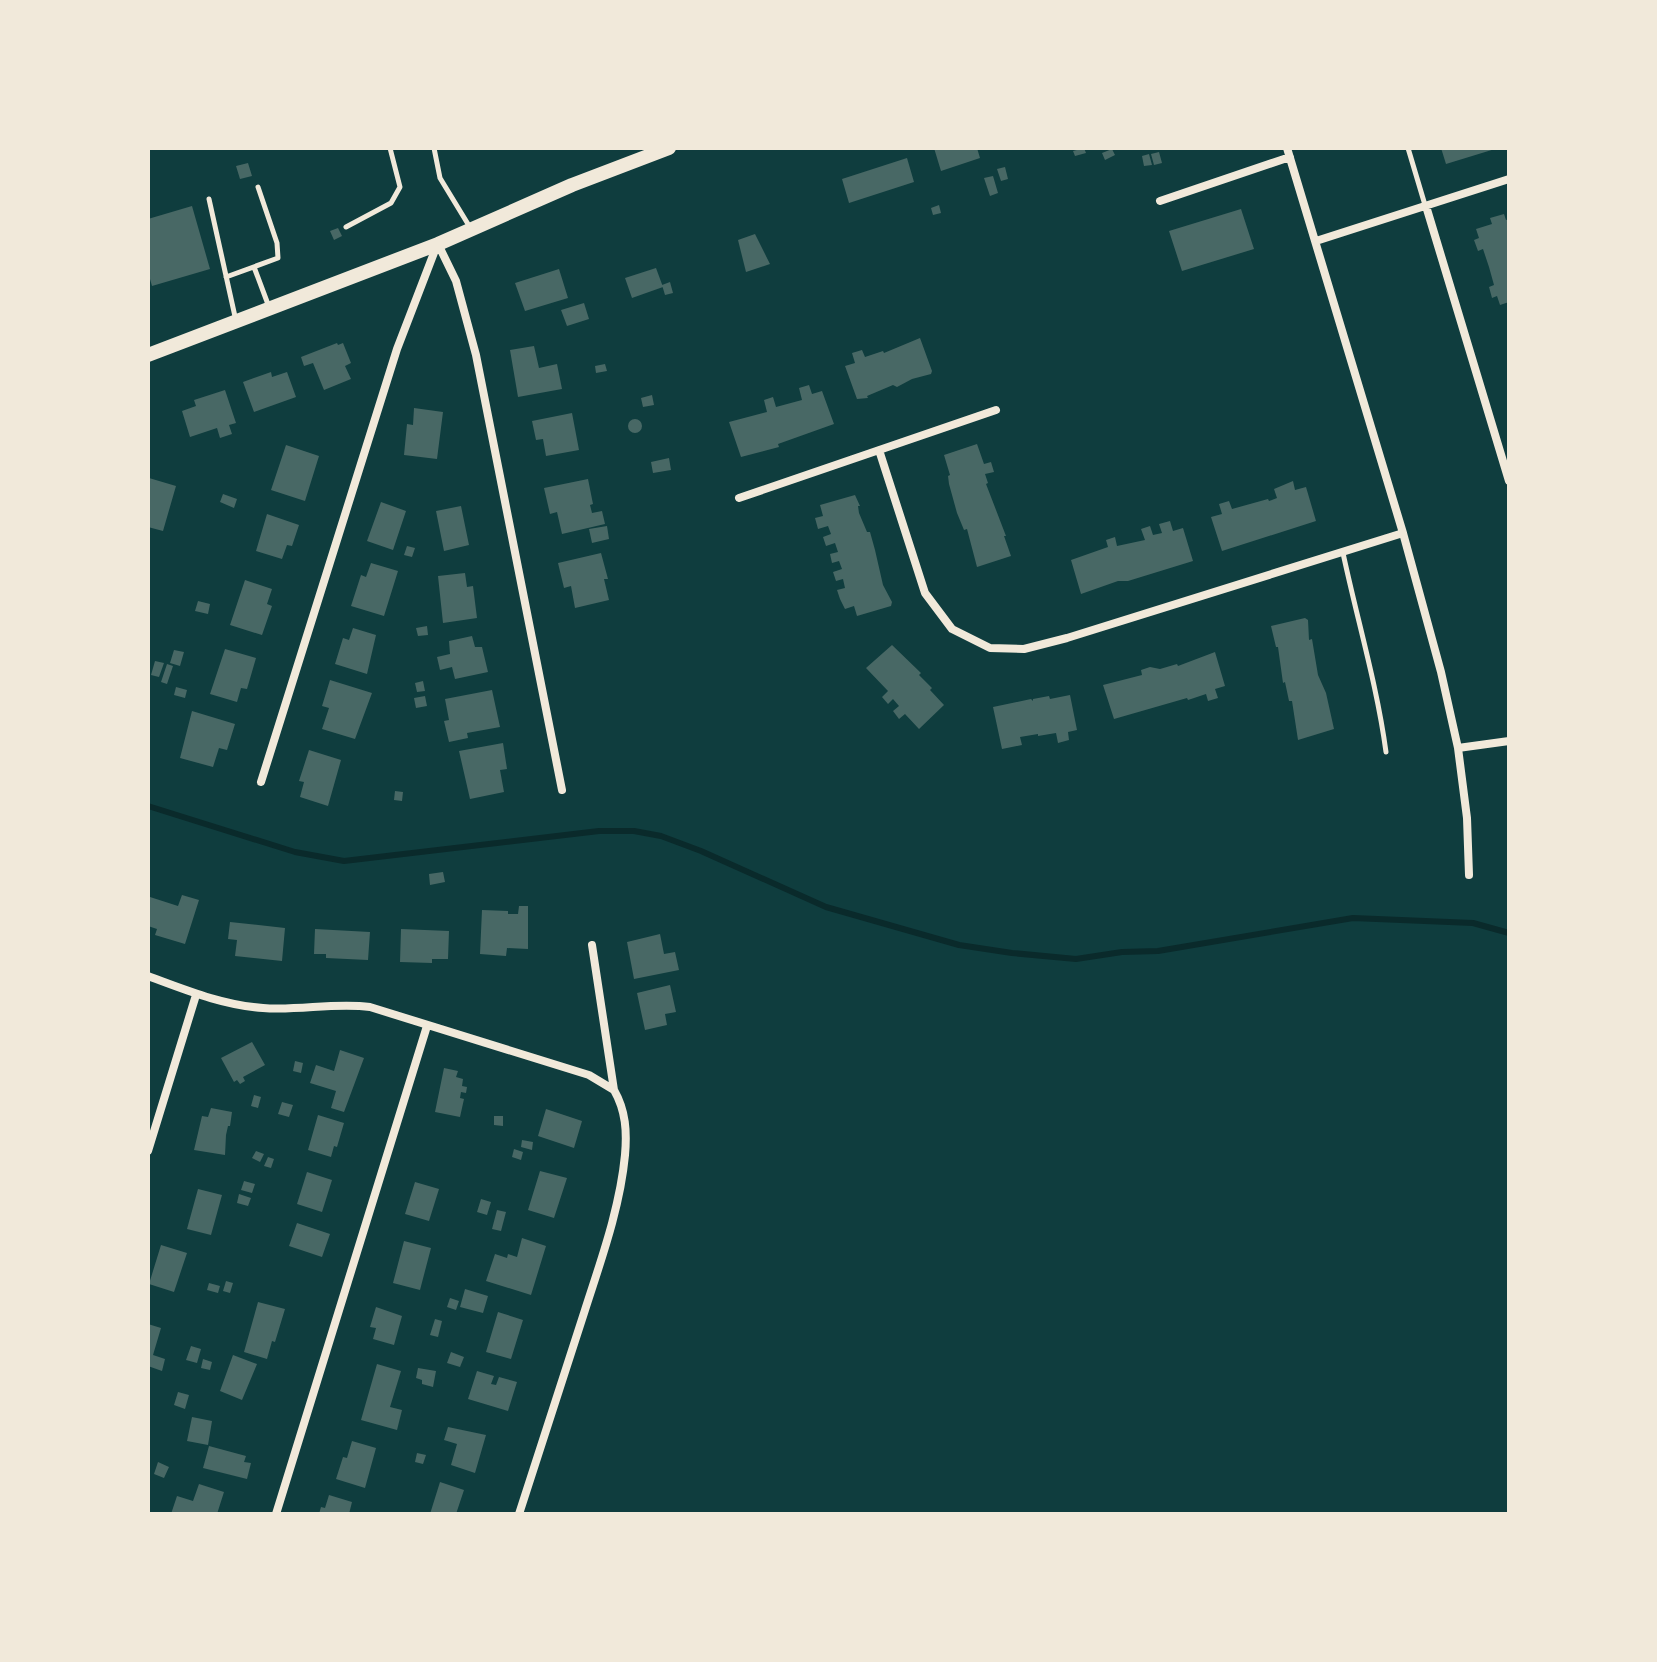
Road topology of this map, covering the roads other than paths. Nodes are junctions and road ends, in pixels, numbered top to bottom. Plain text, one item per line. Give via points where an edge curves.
1 (390, 148) edge
2 (434, 148) edge
3 (1408, 148) edge
4 (664, 149) edge
5 (1289, 152) edge
6 (1509, 179) edge
7 (258, 187) dead end
8 (209, 199) dead end
9 (1160, 201) dead end
10 (1426, 206) junction
11 (346, 227) dead end
12 (471, 230) junction
13 (1316, 241) junction
14 (438, 244) junction
15 (254, 267) junction
16 (226, 277) junction
17 (270, 309) junction
18 (236, 322) junction
19 (148, 355) edge
20 (996, 410) dead end
21 (879, 450) junction
22 (1509, 481) edge
23 (739, 498) dead end
24 (1403, 533) junction
25 (1343, 553) junction
26 (1509, 741) edge
27 (1458, 748) junction
28 (1386, 752) dead end
29 (261, 782) dead end
30 (562, 790) dead end
31 (1469, 875) dead end
32 (592, 945) dead end
33 (148, 976) edge
34 (196, 995) junction
35 (427, 1026) junction
36 (614, 1090) junction
37 (148, 1151) edge
38 (276, 1514) edge
39 (519, 1514) edge

1 - 11 lane via 400,187 391,203
2 - 12 lane via 440,178
3 - 10 lane
4 - 12 street
5 - 9 street
5 - 13 street
6 - 10 street
7 - 15 lane via 278,258
8 - 16 lane
10 - 13 street
10 - 22 street
12 - 14 street
13 - 24 street
14 - 17 street
14 - 29 street via 397,349
14 - 30 street via 468,321
15 - 16 lane
15 - 17 lane
16 - 18 lane
17 - 18 street
18 - 19 street
20 - 21 street
21 - 23 street
21 - 25 street via 925,593 952,629 990,648 1024,649 1067,638
24 - 25 street
24 - 27 street
25 - 28 lane
26 - 27 street
27 - 31 street
32 - 36 street
33 - 34 street
34 - 35 street via 262,1008 356,1005
34 - 37 street
35 - 36 street via 589,1075
35 - 38 street
36 - 39 street via 625,1120 618,1196

